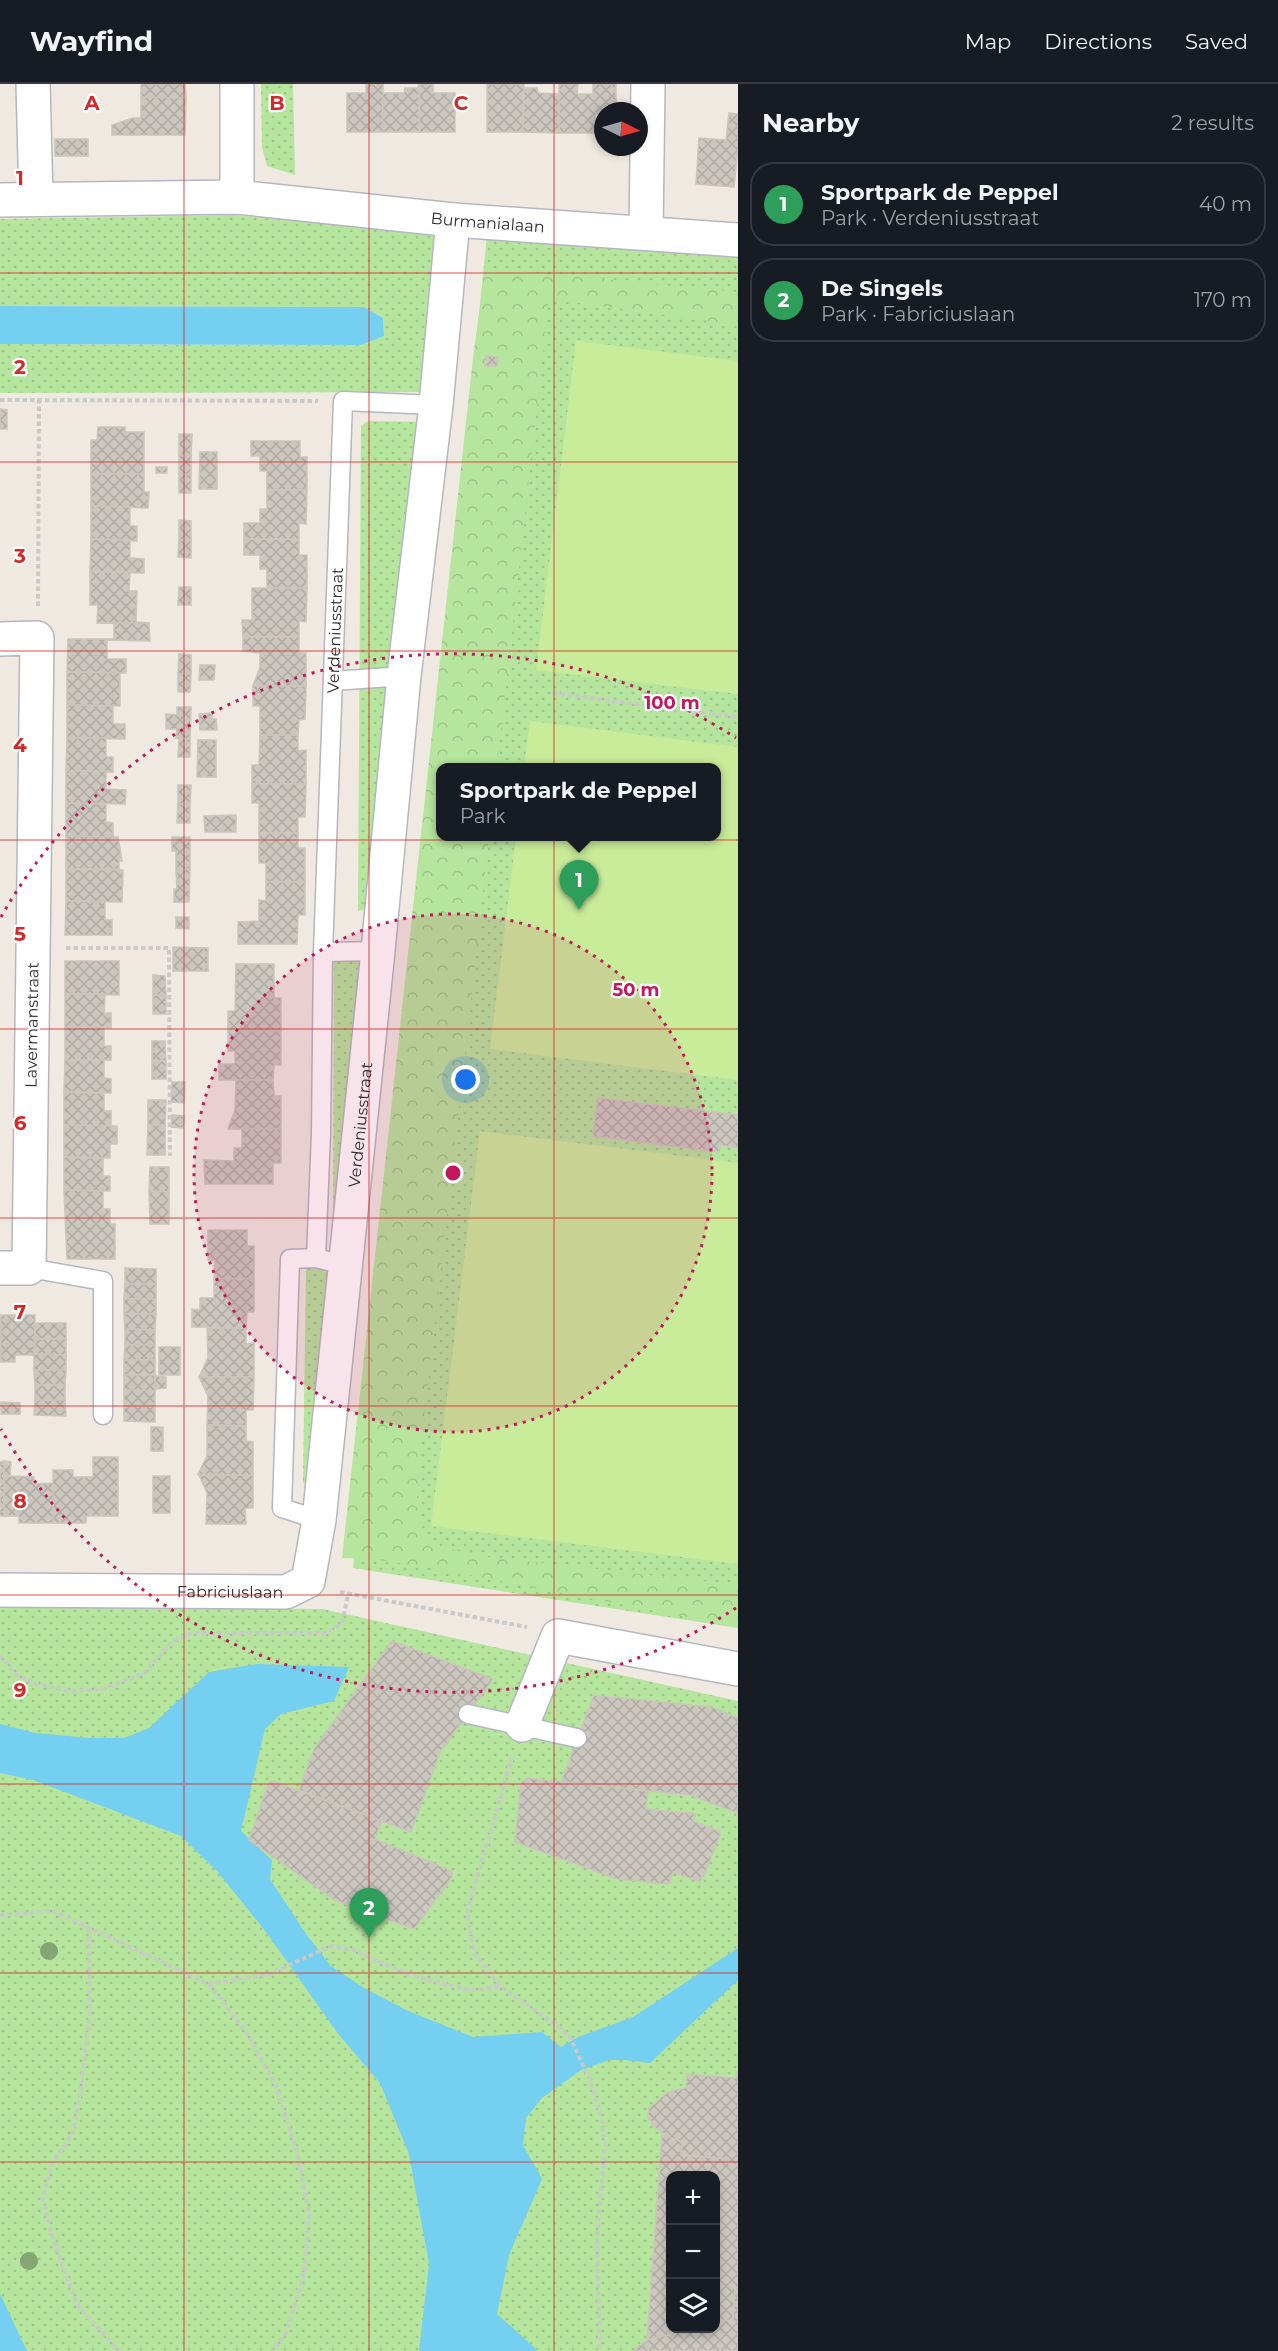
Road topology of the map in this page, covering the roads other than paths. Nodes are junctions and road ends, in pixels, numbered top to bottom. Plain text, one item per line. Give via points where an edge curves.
1 (33, 84) edge
2 (237, 84) edge
3 (648, 84) edge
4 (237, 197) junction
5 (0, 200) edge
6 (36, 200) junction
7 (453, 219) junction
8 (646, 232) junction
9 (738, 240) edge
10 (436, 405) junction
11 (0, 639) edge
12 (404, 676) junction
13 (333, 681) junction
14 (378, 951) junction
15 (323, 952) junction
16 (331, 1261) junction
17 (15, 1268) edge
18 (103, 1415) dead end
19 (320, 1520) junction
20 (308, 1581) joint
21 (0, 1590) edge
22 (738, 1669) edge
23 (468, 1714) dead end
24 (522, 1725) junction
25 (577, 1738) dead end

1 - 6 street
2 - 4 street
3 - 8 street
4 - 6 street, Burmanialaan
4 - 7 street, Burmanialaan
5 - 6 street, Burmanialaan
7 - 8 street, Burmanialaan
7 - 10 street, Verdeniusstraat
8 - 9 street, Burmanialaan
10 - 12 street, Verdeniusstraat
10 - 13 lane, Verdeniusstraat via 343,400
11 - 17 street, Lavermanstraat via 38,638 34,947
12 - 13 lane
12 - 14 street, Verdeniusstraat
13 - 15 lane, Verdeniusstraat
14 - 15 lane
14 - 16 street, Verdeniusstraat
15 - 16 lane, Verdeniusstraat via 321,1133
16 - 19 street, Verdeniusstraat
16 - 19 lane via 290,1259 282,1508
17 - 18 lane, Lavermanstraat via 103,1281
19 - 20 street, Verdeniusstraat
20 - 21 street, Fabriciuslaan via 286,1592
22 - 24 street via 558,1636
23 - 24 lane
24 - 25 lane

